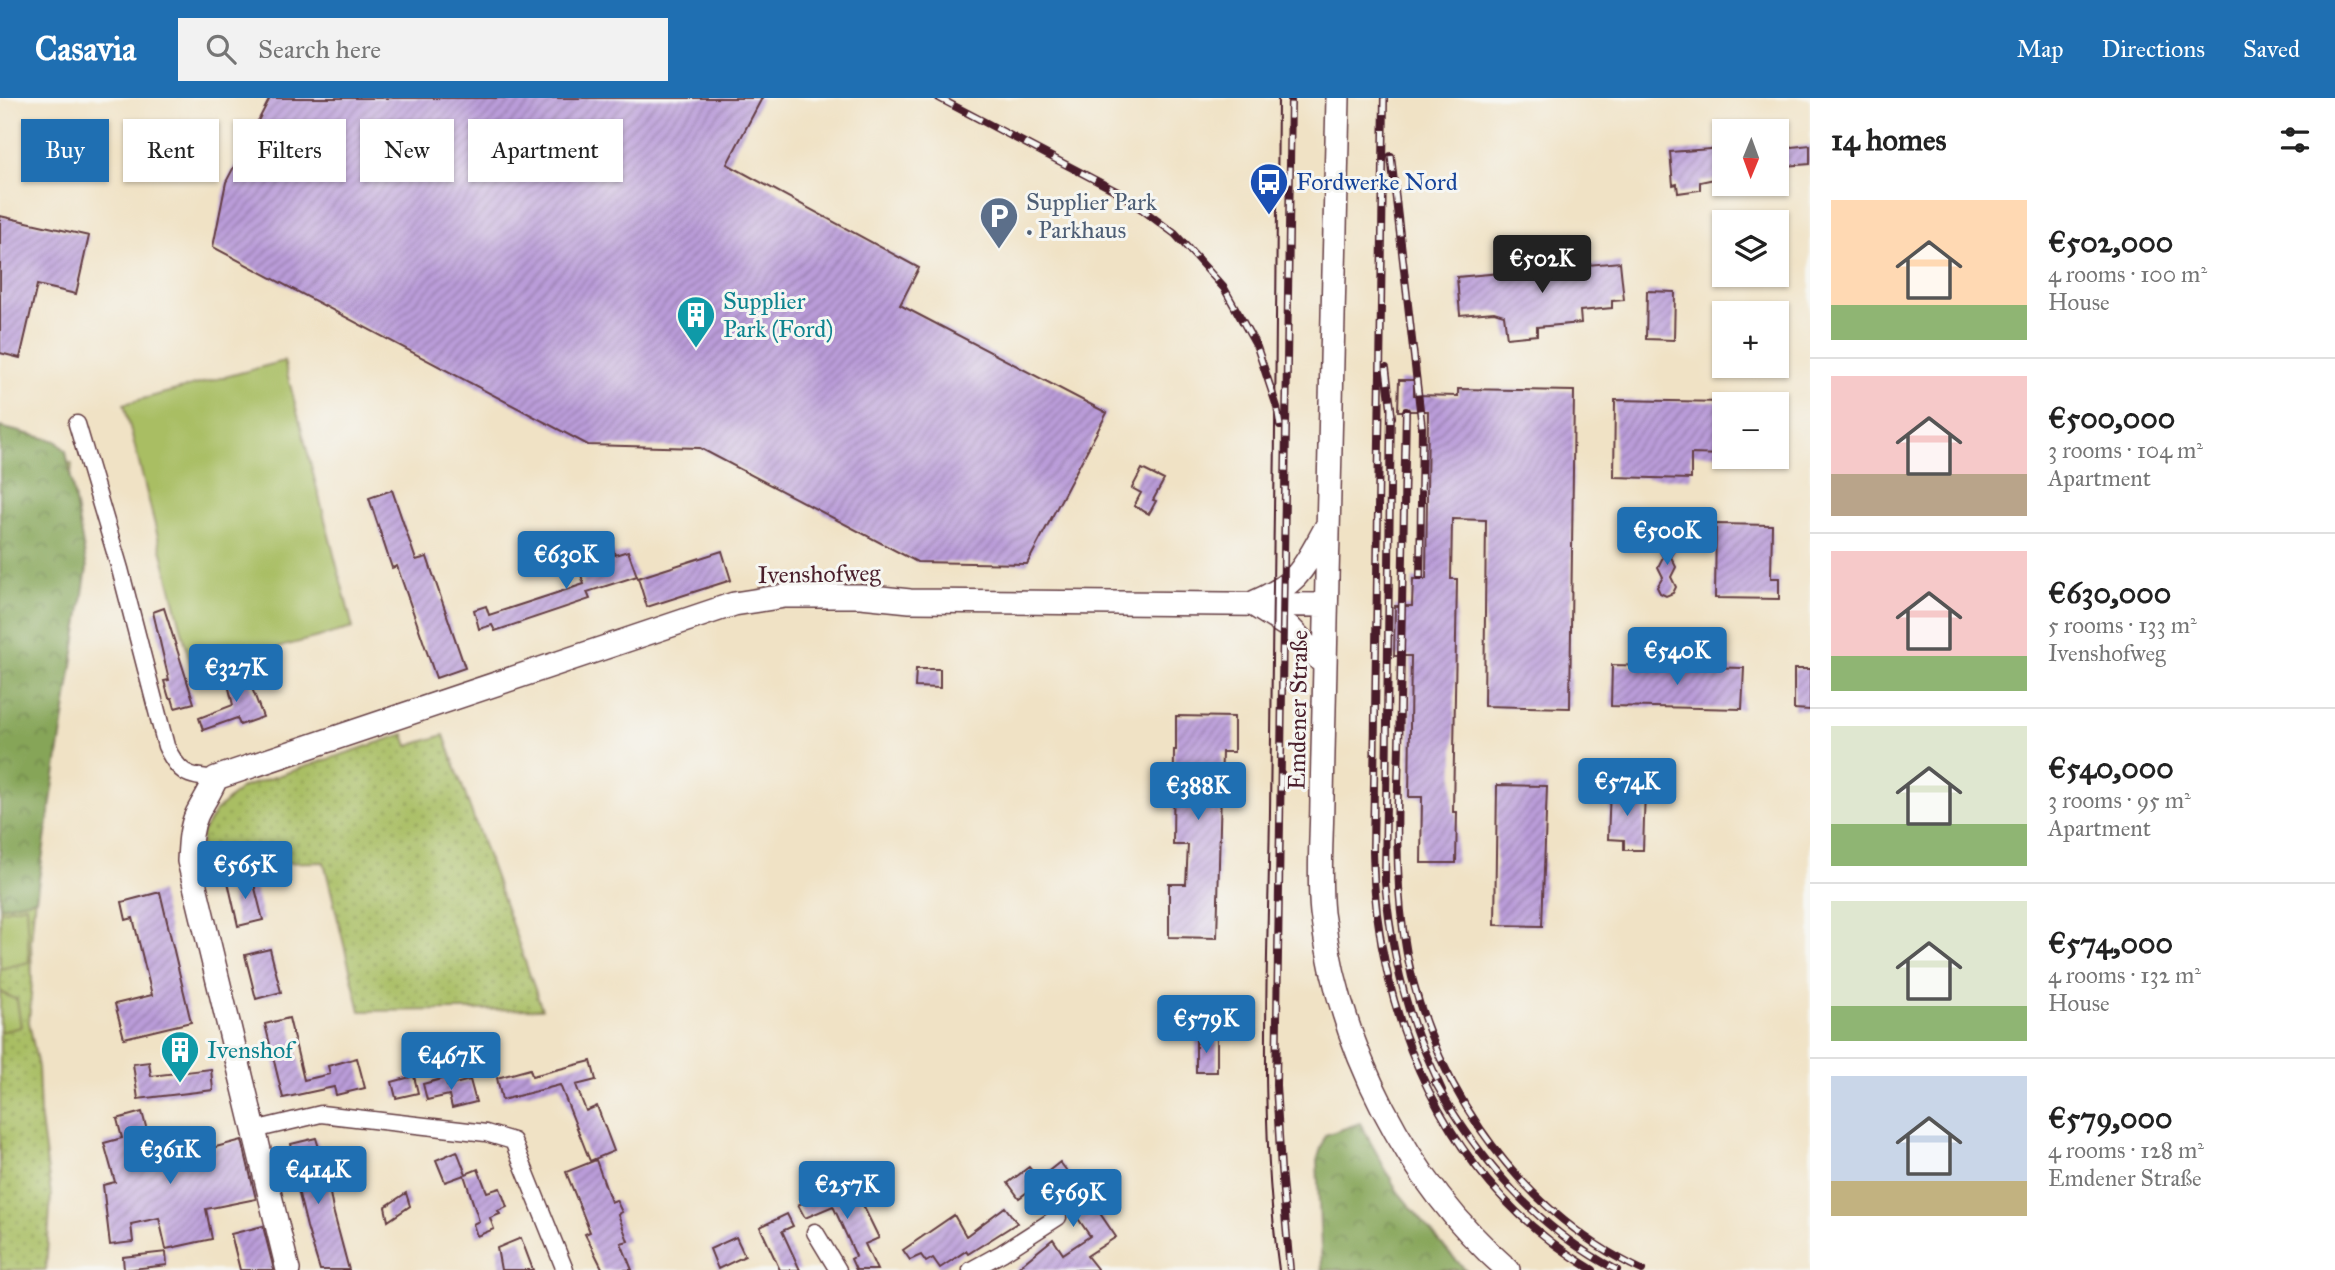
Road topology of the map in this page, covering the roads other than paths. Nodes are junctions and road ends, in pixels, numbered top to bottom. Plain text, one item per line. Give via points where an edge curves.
1 (1338, 98) edge
2 (78, 424) dead end
3 (1328, 523) junction
4 (1252, 604) junction
5 (1326, 605) junction
6 (1325, 665) junction
7 (216, 778) junction
8 (254, 1130) junction
9 (1058, 1217) dead end
10 (816, 1232) dead end
11 (288, 1270) edge
12 (565, 1270) edge
13 (838, 1270) edge
14 (971, 1270) edge
15 (1508, 1270) edge

1 - 3 street, Emdener Straße
2 - 7 street via 166,746 183,772
3 - 4 street via 1297,578
3 - 5 street, Emdener Straße
4 - 5 street, Ivenshofweg
4 - 6 street via 1289,627
4 - 7 street, Ivenshofweg via 910,601 861,596 785,596 734,604
5 - 6 street, Emdener Straße
6 - 15 street, Emdener Straße via 1322,911 1349,1028 1408,1153 1458,1220
7 - 8 street via 191,833 189,861
8 - 11 street
8 - 12 street via 321,1114 486,1133 513,1141
9 - 14 street
10 - 13 street

